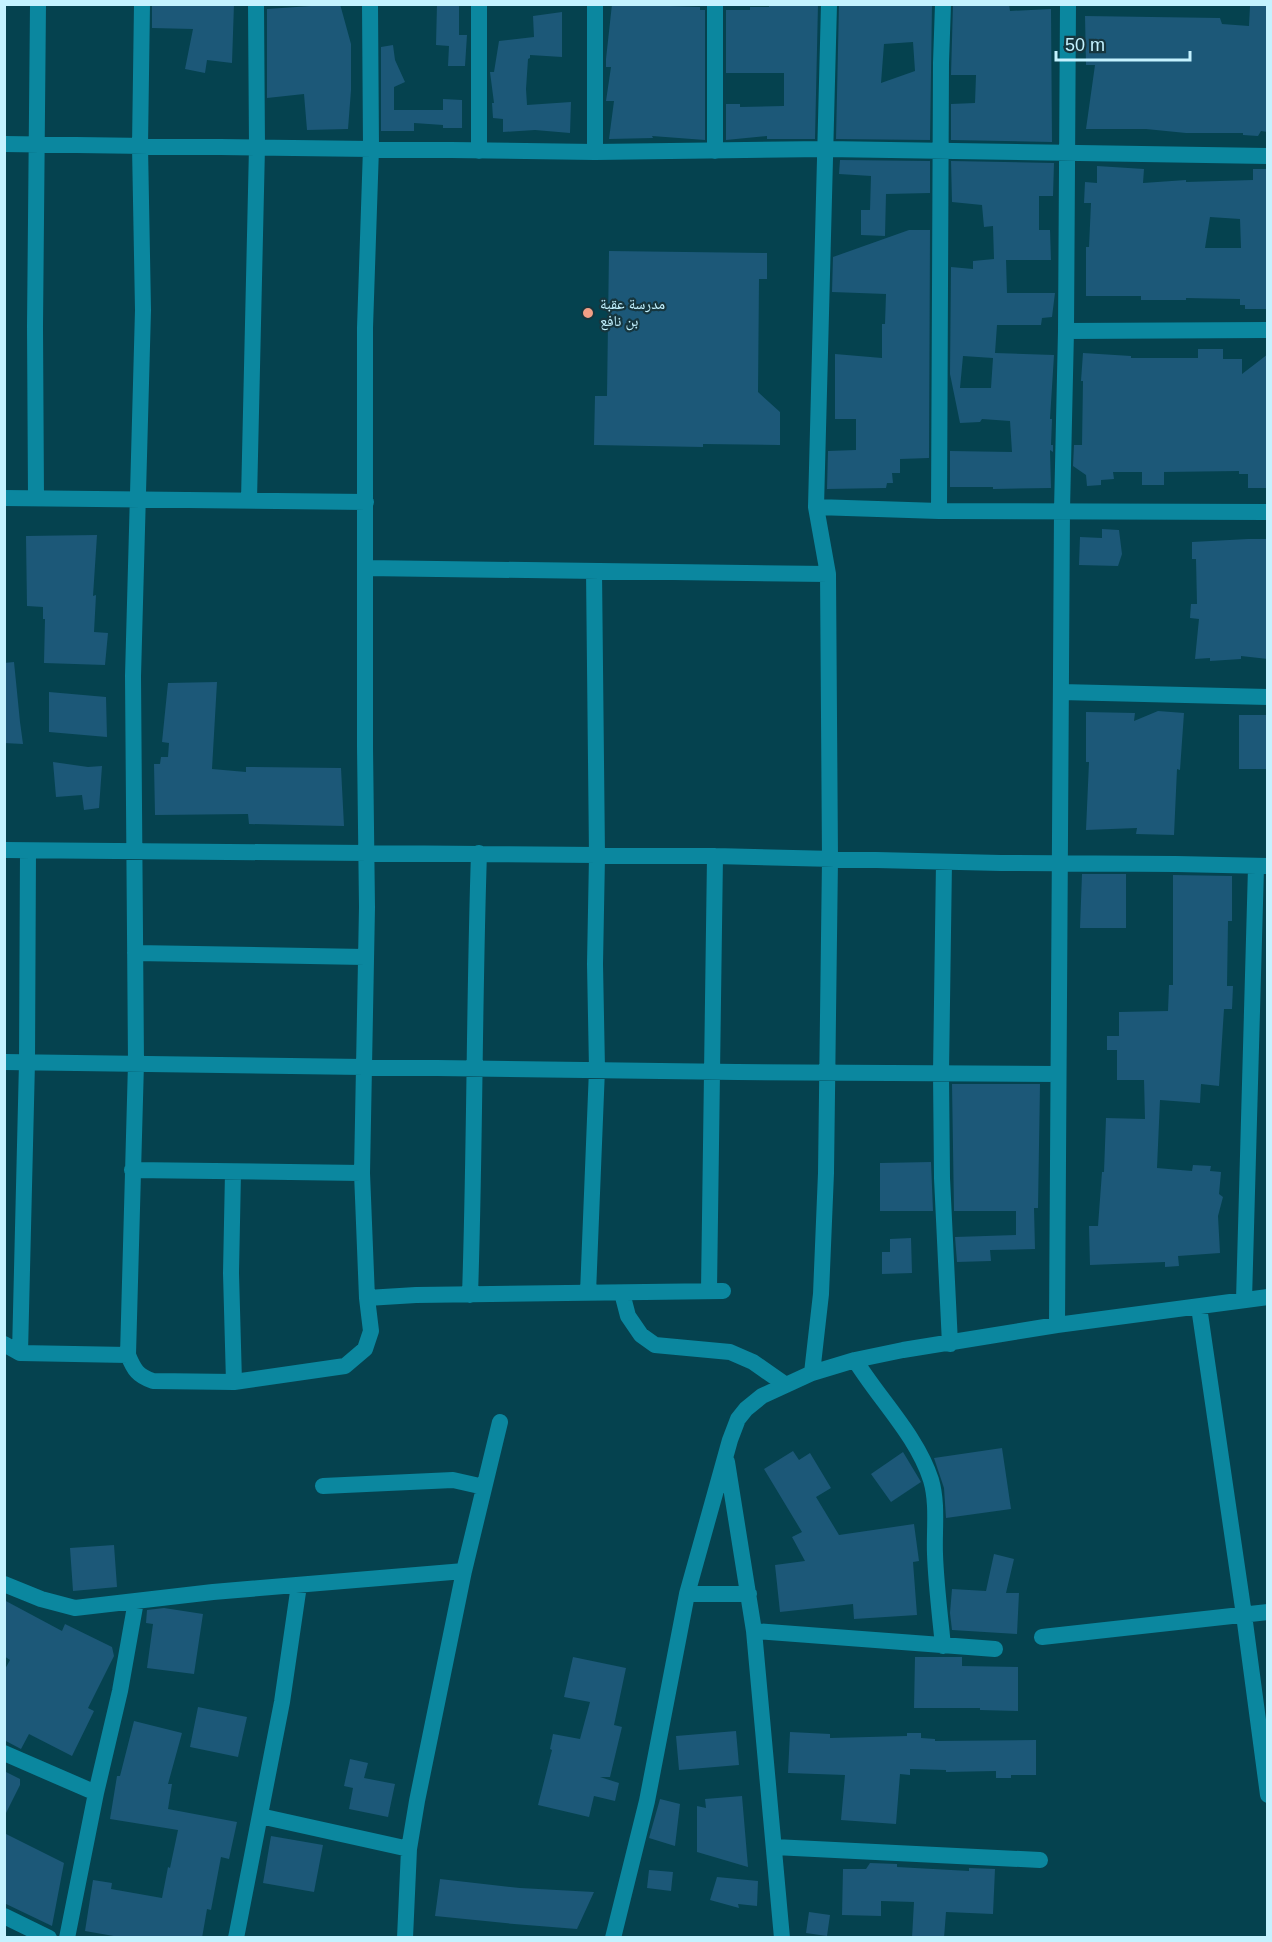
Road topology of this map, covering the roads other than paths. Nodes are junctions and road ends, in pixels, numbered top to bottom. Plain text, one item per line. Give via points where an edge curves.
1 (38, 4) edge
2 (142, 4) edge
3 (256, 4) edge
4 (370, 4) edge
5 (479, 4) edge
6 (595, 4) edge
7 (715, 4) edge
8 (829, 4) edge
9 (943, 4) edge
10 (1068, 4) edge
11 (4, 144) edge
12 (36, 144) junction
13 (140, 146) junction
14 (257, 147) junction
15 (371, 148) junction
16 (826, 149) junction
17 (479, 151) junction
18 (715, 151) junction
19 (941, 151) junction
20 (595, 152) junction
21 (1066, 153) junction
22 (1268, 156) edge
23 (1268, 330) edge
24 (1066, 331) junction
25 (4, 498) edge
26 (36, 498) junction
27 (136, 500) junction
28 (249, 500) junction
29 (366, 502) junction
30 (816, 507) junction
31 (1062, 510) junction
32 (939, 511) junction
33 (1268, 512) edge
34 (365, 568) junction
35 (594, 571) junction
36 (828, 574) junction
37 (1061, 692) junction
38 (1268, 697) edge
39 (4, 850) edge
40 (133, 850) junction
41 (28, 851) junction
42 (367, 853) junction
43 (479, 853) junction
44 (597, 855) junction
45 (715, 856) junction
46 (830, 859) junction
47 (944, 862) junction
48 (1060, 864) junction
49 (1262, 866) edge
50 (135, 953) junction
51 (365, 957) junction
52 (4, 1062) edge
53 (27, 1062) junction
54 (136, 1063) junction
55 (363, 1067) junction
56 (474, 1068) junction
57 (597, 1069) junction
58 (827, 1071) junction
59 (712, 1072) junction
60 (941, 1073) junction
61 (1058, 1074) junction
62 (132, 1170) junction
63 (233, 1172) junction
64 (362, 1173) junction
65 (588, 1293) junction
66 (622, 1293) junction
67 (470, 1295) junction
68 (1268, 1297) edge
69 (367, 1298) junction
70 (1244, 1300) junction
71 (1199, 1307) junction
72 (1057, 1325) junction
73 (4, 1344) edge
74 (950, 1344) junction
75 (20, 1353) junction
76 (128, 1356) junction
77 (855, 1360) junction
78 (812, 1373) junction
79 (234, 1382) junction
80 (786, 1386) junction
81 (500, 1422) dead end
82 (726, 1458) junction
83 (323, 1486) dead end
84 (484, 1487) junction
85 (464, 1571) junction
86 (4, 1584) edge
87 (299, 1585) junction
88 (687, 1594) junction
89 (749, 1594) junction
90 (136, 1601) junction
91 (1268, 1612) edge
92 (1244, 1615) junction
93 (754, 1631) junction
94 (1042, 1637) dead end
95 (943, 1646) junction
96 (995, 1648) dead end
97 (4, 1753) edge
98 (96, 1793) junction
99 (1268, 1795) edge
100 (260, 1816) junction
101 (774, 1848) junction
102 (409, 1849) junction
103 (1040, 1860) dead end
104 (4, 1916) edge
105 (49, 1938) edge
106 (67, 1938) edge
107 (236, 1938) edge
108 (405, 1938) edge
109 (613, 1938) edge
110 (782, 1938) edge

1 - 12 street
2 - 13 street
3 - 14 street
4 - 15 street
5 - 17 street
6 - 20 street
7 - 18 street
8 - 16 street
9 - 19 street
10 - 21 street
11 - 12 street
12 - 13 street
12 - 26 street
13 - 14 street
13 - 27 street via 143,310
14 - 15 street
14 - 28 street
15 - 17 street
15 - 29 street via 365,328
16 - 18 street
16 - 19 street
16 - 30 street
17 - 20 street
18 - 20 street
19 - 21 street
19 - 32 street
21 - 22 street
21 - 24 street
23 - 24 street
24 - 31 street
25 - 26 street
26 - 27 street
27 - 28 street
27 - 40 street
28 - 29 street
29 - 34 street
30 - 32 street
30 - 36 street
31 - 32 street
31 - 33 street
31 - 37 street
34 - 35 street
34 - 42 street
35 - 36 street
35 - 44 street
36 - 46 street
37 - 38 street
37 - 48 street
39 - 41 street
40 - 41 street
40 - 42 street
40 - 50 street
41 - 53 street
42 - 43 street
42 - 51 street
43 - 44 street
43 - 56 street
44 - 45 street
44 - 57 street
45 - 46 street
45 - 59 street
46 - 47 street
46 - 58 street
47 - 48 street
47 - 60 street
48 - 49 street
48 - 61 street
49 - 70 street
50 - 51 street
50 - 54 street
51 - 55 street
52 - 53 street
53 - 54 street
53 - 75 street
54 - 55 street
54 - 62 street
55 - 56 street
55 - 64 street
56 - 57 street
56 - 67 street
57 - 59 street
57 - 65 street
58 - 59 street
58 - 60 street
58 - 78 street via 821,1294
59 - 66 street via 716,1290
60 - 61 street
60 - 74 street
61 - 72 street
62 - 63 street
62 - 76 street
63 - 64 street
63 - 79 street
64 - 69 street
65 - 66 street
65 - 67 street
66 - 80 street via 628,1316 641,1335 655,1345 730,1352 753,1362
67 - 69 street
68 - 70 street
69 - 79 street via 371,1331 365,1350 345,1366
70 - 71 street
71 - 72 street
71 - 92 street
72 - 74 street
73 - 75 street
74 - 77 street
75 - 76 street
76 - 79 street via 140,1377 153,1381
77 - 78 street
77 - 95 street via 922,1459 931,1482
78 - 80 street
80 - 82 street via 762,1396 746,1409 738,1419
81 - 84 street
82 - 88 street
82 - 89 street
83 - 84 street via 453,1480
84 - 85 street
85 - 87 street
85 - 102 street
86 - 90 street via 75,1608
87 - 90 street
87 - 100 street
88 - 89 street
88 - 109 street via 647,1801
89 - 93 street
90 - 98 street
91 - 92 street
92 - 94 street
92 - 99 street
93 - 95 street
93 - 101 street
95 - 96 street
97 - 98 street
98 - 106 street
100 - 102 street
100 - 107 street
101 - 103 street
101 - 110 street
102 - 108 street
104 - 105 street

